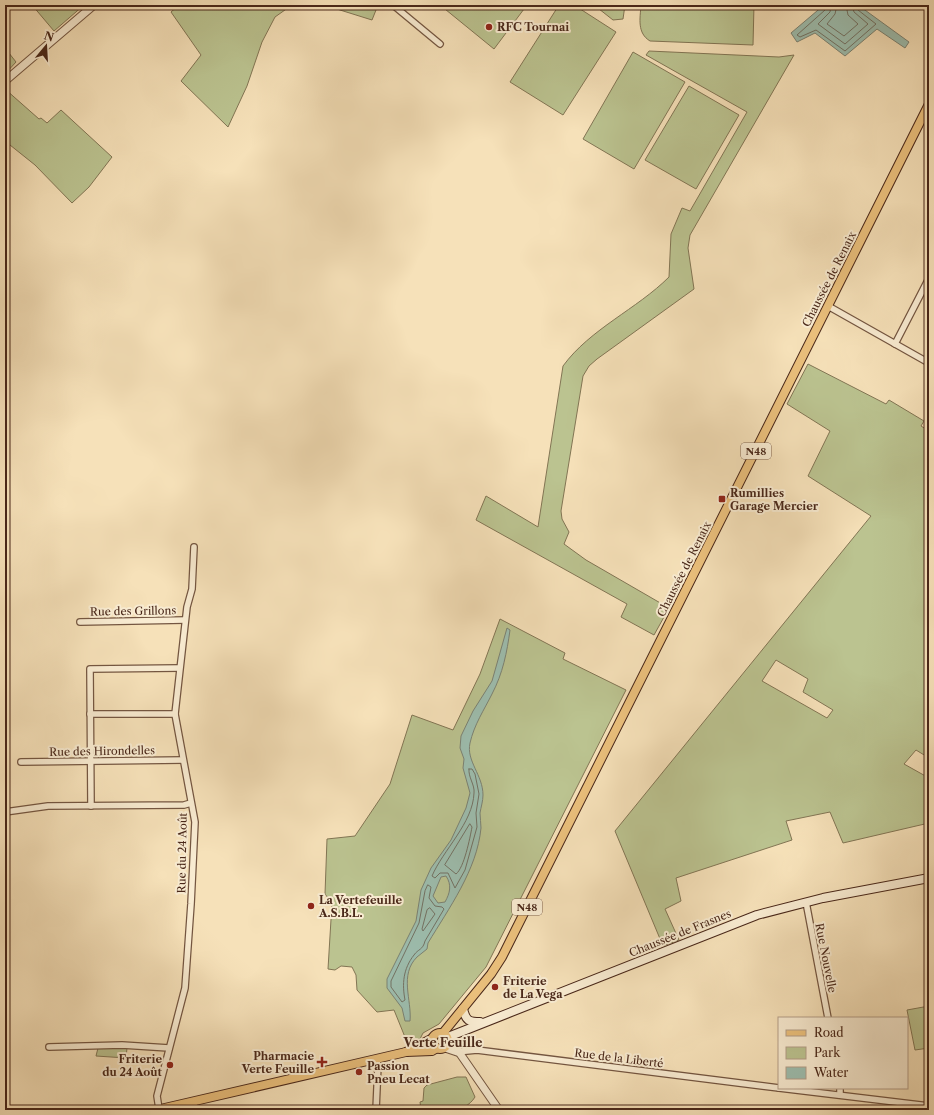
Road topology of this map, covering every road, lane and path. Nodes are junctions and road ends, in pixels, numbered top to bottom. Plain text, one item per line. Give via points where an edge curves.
1 (94, 5) edge
2 (393, 5) edge
3 (440, 44) dead end
4 (5, 81) edge
5 (929, 104) edge
6 (929, 278) edge
7 (828, 306) junction
8 (895, 344) junction
9 (929, 363) edge
10 (194, 547) dead end
11 (185, 620) junction
12 (80, 622) dead end
13 (179, 668) junction
14 (90, 714) junction
15 (175, 714) junction
16 (183, 760) junction
17 (90, 761) junction
18 (21, 762) dead end
19 (191, 803) junction
20 (91, 806) junction
21 (5, 812) edge
22 (929, 878) edge
23 (806, 902) junction
24 (464, 1009) junction
25 (828, 1017) edge
26 (485, 1022) junction
27 (444, 1042) junction
28 (48, 1047) dead end
29 (169, 1048) junction
30 (406, 1052) junction
31 (457, 1052) junction
32 (376, 1059) junction
33 (778, 1088) edge
34 (788, 1089) edge
35 (840, 1089) edge
36 (840, 1095) junction
37 (193, 1102) junction
38 (929, 1106) edge
39 (158, 1110) edge
40 (195, 1110) edge
41 (376, 1110) edge
42 (499, 1110) edge

1 - 4 street
2 - 3 street
5 - 7 main road, Chaussée de Renaix / N48
6 - 8 street
7 - 8 street
7 - 24 main road, Chaussée de Renaix / N48 via 502,957
8 - 9 street
10 - 11 street, Rue du 24 Août via 192,589
11 - 12 street, Rue des Grillons
11 - 13 street, Rue du 24 Août
13 - 14 street via 90,669
13 - 15 street, Rue du 24 Août
14 - 15 street
14 - 17 street
15 - 16 street, Rue du 24 Août
16 - 17 street, Rue des Hirondelles
16 - 19 street, Rue du 24 Août
17 - 18 street, Rue des Hirondelles
17 - 20 street
19 - 20 street
19 - 29 street, Rue du 24 Août via 194,841 185,988
20 - 21 street via 48,806
22 - 23 main road, Chaussée de Frasnes
23 - 25 street, Rue Nouvelle
23 - 26 main road, Chaussée de Frasnes via 756,915
24 - 26 main road via 470,1022
24 - 27 main road, Chaussée de Renaix / N48 via 450,1023
26 - 27 main road, Chaussée de Frasnes
27 - 30 main road, N48 via 432,1051
27 - 30 main road, N48 via 437,1034
27 - 31 street
28 - 29 street via 116,1045
29 - 39 street, Rue du 24 Août via 157,1096
30 - 32 main road, N48
31 - 33 street, Rue de la Liberté via 477,1050
31 - 42 street
32 - 37 main road, N48
32 - 41 street
34 - 36 street, Rue de la Liberté
35 - 36 street
36 - 38 street, Rue de la Liberté
37 - 39 main road, N48
37 - 40 street

